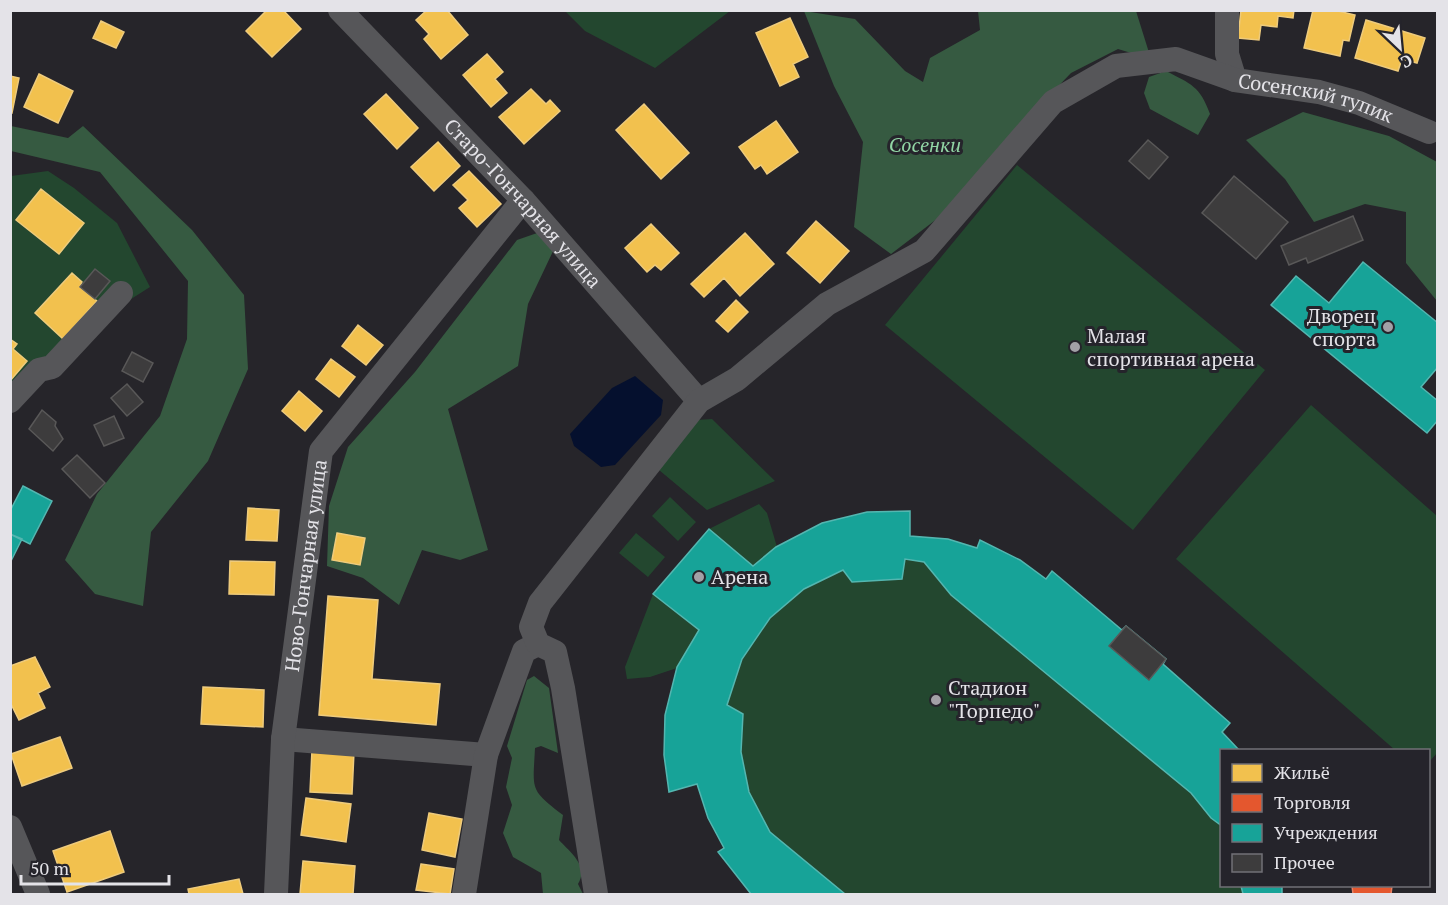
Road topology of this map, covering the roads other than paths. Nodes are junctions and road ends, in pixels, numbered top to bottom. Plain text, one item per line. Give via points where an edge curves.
1 (340, 10) edge
2 (1227, 10) edge
3 (1235, 80) junction
4 (1429, 132) dead end
5 (523, 200) junction
6 (121, 293) dead end
7 (10, 401) edge
8 (699, 401) junction
9 (538, 644) junction
10 (283, 739) junction
11 (486, 755) junction
12 (10, 827) edge
13 (38, 894) edge
14 (276, 894) edge
15 (464, 894) edge
16 (596, 894) edge

1 - 5 street, Старо-Гончарная улица
2 - 3 street, Сосенский тупик via 1227,54
3 - 4 street, Сосенский тупик via 1319,92 1359,103
3 - 8 street via 1176,59 1116,66 1088,80 1053,102 924,251 827,304 737,379
5 - 8 street, Старо-Гончарная улица
5 - 10 street, Ново-Гончарная улица via 321,451
6 - 7 street via 52,367 39,370
8 - 9 street via 540,603 531,627
9 - 11 street via 524,651
9 - 16 street via 555,652
10 - 11 street
10 - 14 street, Ново-Гончарная улица
11 - 15 street
12 - 13 street

